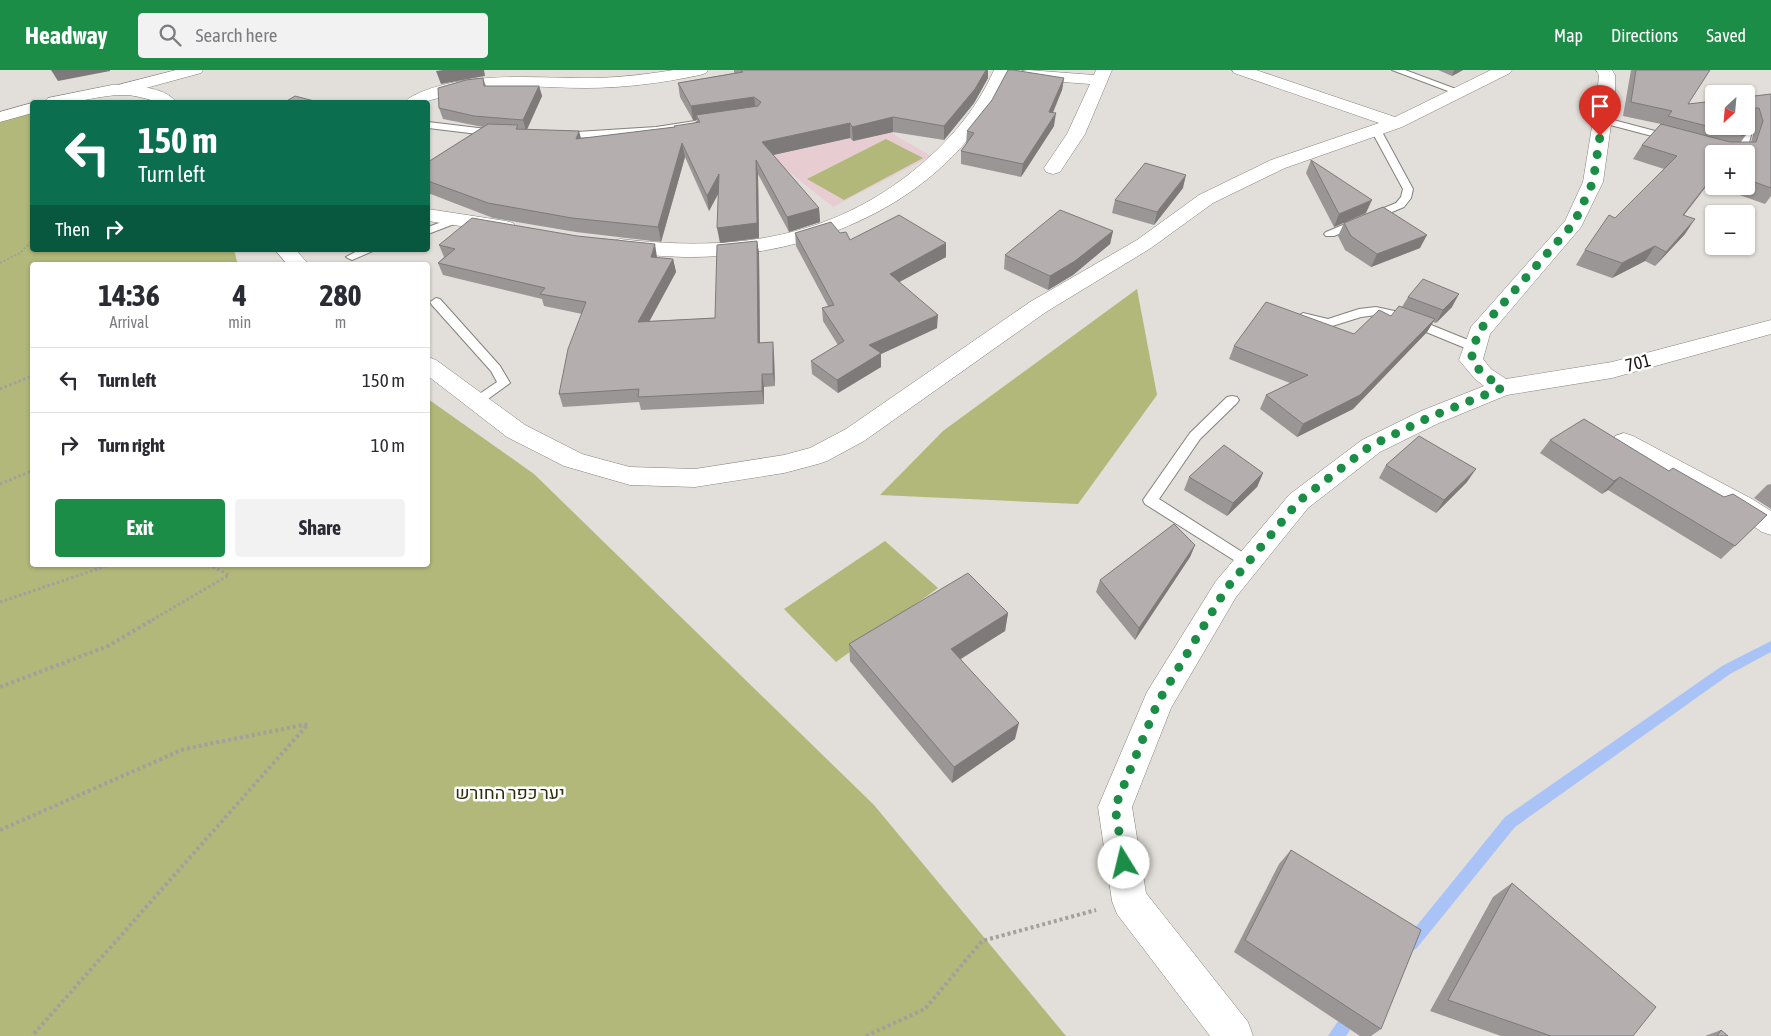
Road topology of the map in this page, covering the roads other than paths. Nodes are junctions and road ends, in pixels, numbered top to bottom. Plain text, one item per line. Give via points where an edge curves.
1 (195, 70) edge
2 (700, 70) edge
3 (1240, 70) edge
4 (1396, 70) edge
5 (1504, 70) edge
6 (1604, 70) edge
7 (1002, 71) edge
8 (1102, 75) edge
9 (124, 89) junction
10 (1459, 92) junction
11 (63, 100) edge
12 (163, 100) edge
13 (417, 100) edge
14 (30, 109) edge
15 (0, 117) edge
16 (1602, 120) junction
17 (702, 124) edge
18 (430, 125) edge
19 (1386, 127) junction
20 (510, 134) edge
21 (554, 136) edge
22 (1680, 140) edge
23 (1054, 168) dead end
24 (430, 215) edge
25 (458, 219) junction
26 (430, 230) edge
27 (525, 231) edge
28 (1330, 234) dead end
29 (601, 242) edge
30 (364, 252) edge
31 (352, 257) dead end
32 (436, 302) dead end
33 (1291, 312) edge
34 (1771, 327) edge
35 (1474, 348) junction
36 (430, 366) edge
37 (1502, 388) junction
38 (1232, 400) dead end
39 (476, 401) junction
40 (1624, 442) edge
41 (1771, 525) edge
42 (1248, 563) junction
43 (1234, 1036) edge

1 - 9 street
2 - 13 street via 632,81 586,83 485,75 443,84
3 - 19 street
4 - 10 lane
5 - 10 street
6 - 16 street via 1607,75
7 - 8 street
7 - 29 street via 967,131 945,155 891,197 858,216 807,236 766,246 722,251 679,251
8 - 23 street via 1066,152
9 - 11 street
9 - 12 street via 146,92
10 - 19 street
14 - 15 street
16 - 22 lane
16 - 35 street via 1593,182 1574,223 1478,332
17 - 21 lane
18 - 20 lane
19 - 28 lane via 1408,189 1406,198 1400,206
19 - 39 street via 1278,164 1206,199 1144,244 1038,307 855,435 818,455 784,464 695,478 630,476 573,460 516,431
24 - 25 street
25 - 26 lane
25 - 27 street
30 - 31 lane
32 - 39 lane via 496,368 504,383
33 - 35 lane via 1329,323 1376,311 1395,315
34 - 37 street, 701 via 1612,370
35 - 37 street via 1471,360
36 - 39 street
37 - 42 street, 701 via 1370,446 1299,501
38 - 42 lane via 1196,436 1150,500
40 - 41 street via 1743,506
42 - 43 street, 701 via 1226,589 1158,702 1115,807 1130,901

